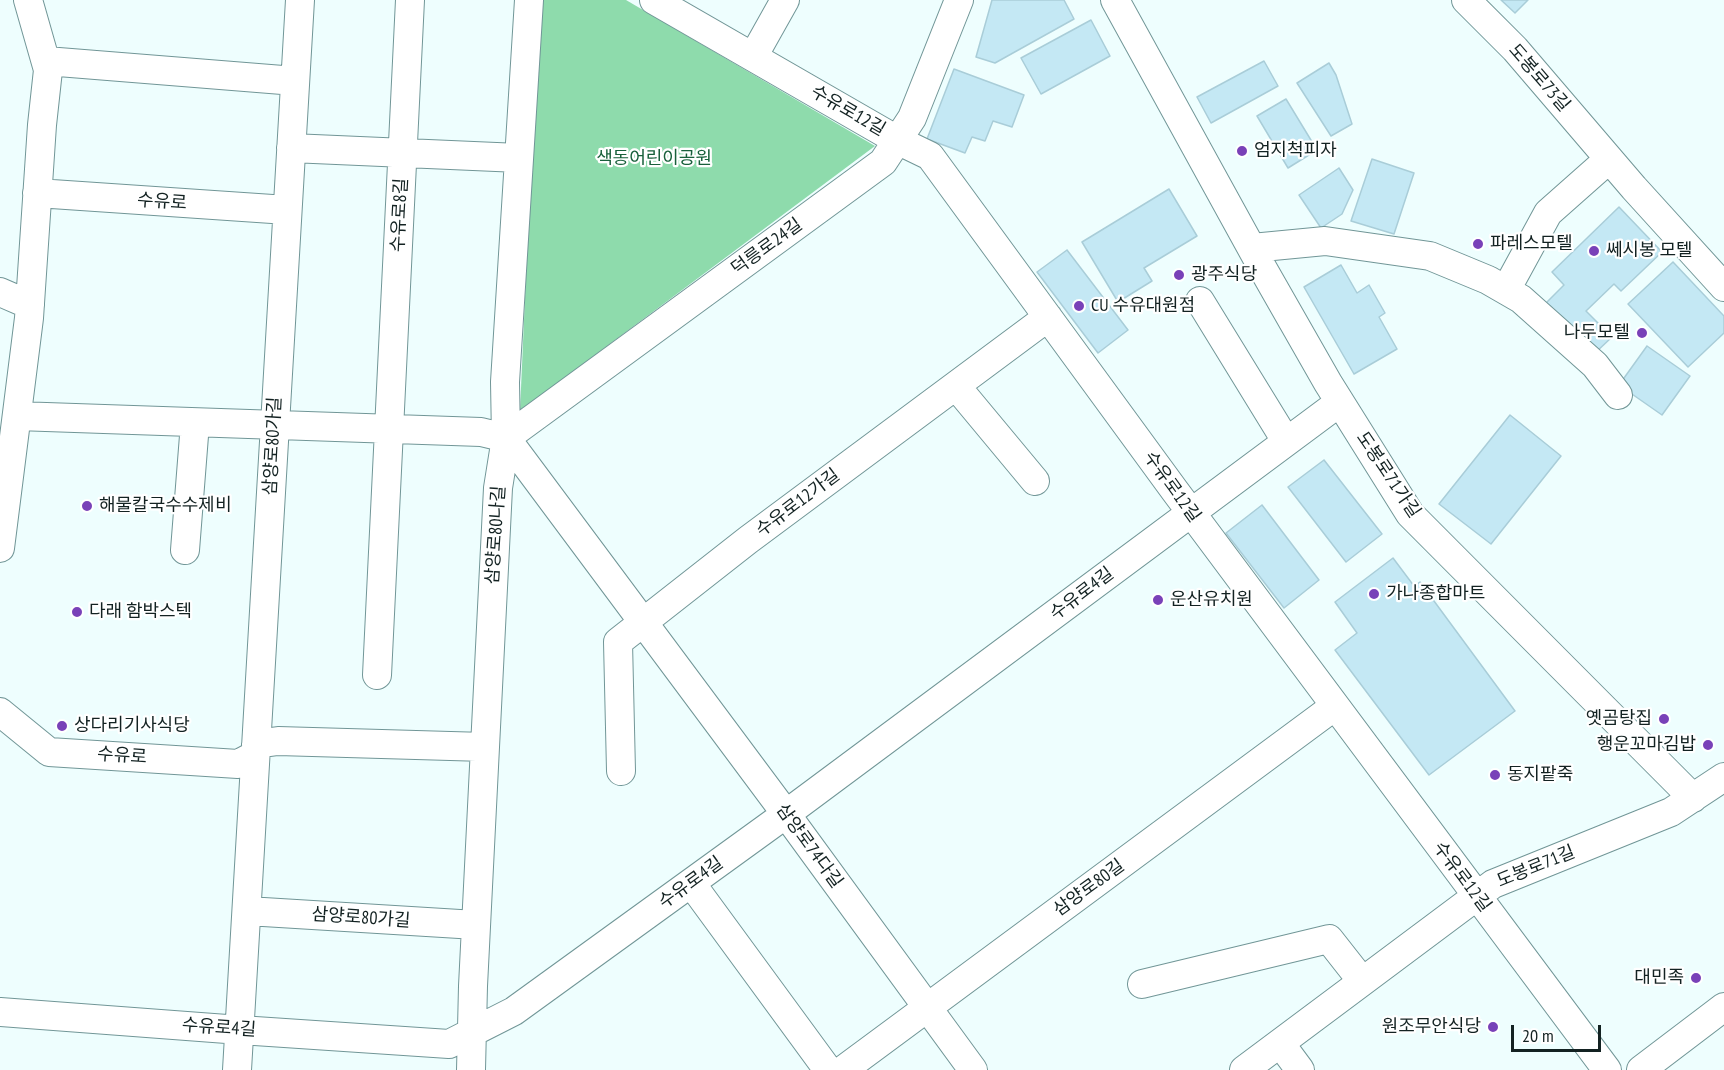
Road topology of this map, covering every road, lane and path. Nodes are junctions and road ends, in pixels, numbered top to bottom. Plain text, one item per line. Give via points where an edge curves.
1 (28, 0) edge
2 (300, 0) edge
3 (410, 0) edge
4 (529, 0) edge
5 (654, 0) edge
6 (785, 0) edge
7 (959, 0) edge
8 (1115, 0) edge
9 (1466, 0) edge
10 (753, 57) junction
11 (46, 61) junction
12 (295, 81) junction
13 (897, 140) junction
14 (291, 148) junction
15 (403, 152) junction
16 (519, 158) junction
17 (1609, 159) junction
18 (37, 193) junction
19 (287, 210) junction
20 (1252, 248) junction
21 (1724, 287) edge
22 (1506, 290) junction
23 (0, 292) edge
24 (1200, 301) dead end
25 (30, 305) junction
26 (1048, 317) junction
27 (956, 386) junction
28 (1618, 396) dead end
29 (12, 399) edge
30 (1340, 402) junction
31 (195, 423) junction
32 (274, 425) junction
33 (388, 429) junction
34 (506, 438) junction
35 (1286, 441) junction
36 (1035, 481) dead end
37 (1191, 513) junction
38 (1, 538) edge
39 (185, 550) dead end
40 (643, 622) junction
41 (377, 675) dead end
42 (1335, 706) junction
43 (0, 712) edge
44 (485, 747) junction
45 (256, 749) junction
46 (621, 771) dead end
47 (1724, 777) edge
48 (1692, 798) junction
49 (786, 814) junction
50 (691, 883) junction
51 (1476, 896) junction
52 (247, 911) junction
53 (476, 925) junction
54 (1362, 981) junction
55 (1142, 984) dead end
56 (927, 1007) junction
57 (1724, 1007) edge
58 (0, 1012) edge
59 (240, 1030) junction
60 (472, 1031) junction
61 (1280, 1043) junction
62 (237, 1070) edge
63 (471, 1070) edge
64 (828, 1070) edge
65 (843, 1070) edge
66 (973, 1070) edge
67 (1244, 1070) edge
68 (1300, 1070) edge
69 (1607, 1070) edge
70 (1641, 1070) edge

1 - 11 street
2 - 12 street, 삼양로80가길
3 - 15 street, 수유로8길
4 - 16 street, 삼양로80나길
5 - 10 street, 수유로12길
6 - 10 street
7 - 13 street, 덕릉로24길 via 912,118
8 - 20 street, 도봉로71가길
9 - 17 street, 도봉로73길 via 1515,49
10 - 13 street, 수유로12길
11 - 12 street
11 - 18 street
12 - 14 street, 삼양로80가길
13 - 26 street, 수유로12길 via 930,156
13 - 34 street, 덕릉로24길 via 883,162
14 - 15 street
14 - 19 street, 삼양로80가길
15 - 16 street
15 - 33 street, 수유로8길
16 - 34 street, 삼양로80나길 via 505,382
17 - 21 street, 도봉로73길
17 - 22 street via 1548,213
18 - 19 street, 수유로
18 - 25 street
19 - 32 street, 삼양로80가길
20 - 22 street via 1325,241 1430,256
20 - 30 street, 도봉로71가길
22 - 28 street via 1595,365
23 - 25 street
24 - 35 street
25 - 29 street
26 - 27 street, 수유로12가길
26 - 37 street, 수유로12길
27 - 36 street
27 - 40 street, 수유로12가길
29 - 31 street
29 - 38 street
30 - 35 street, 수유로4길
30 - 48 street, 도봉로71가길 via 1410,514
31 - 32 street
31 - 39 street
32 - 33 street
32 - 45 street, 삼양로80가길
33 - 34 street via 481,432
33 - 41 street, 수유로8길
34 - 40 street, 삼양로74다길
34 - 44 street, 삼양로80나길 via 498,488
35 - 37 street, 수유로4길
37 - 42 street, 수유로12길
37 - 49 street, 수유로4길
40 - 46 street via 618,642
40 - 49 street, 삼양로74다길
42 - 51 street, 수유로12길
42 - 56 street, 삼양로80길
43 - 45 street, 수유로 via 49,752 238,764
44 - 45 street via 278,741
44 - 53 street, 삼양로80나길
45 - 52 street, 삼양로80가길
47 - 48 street, 도봉로71길
48 - 51 street, 도봉로71길 via 1671,812 1493,884
49 - 50 street, 수유로4길
49 - 56 street, 삼양로74다길
50 - 60 street, 수유로4길 via 514,1011
50 - 64 street
51 - 54 street, 도봉로71길
51 - 69 street, 수유로12길
52 - 53 street, 삼양로80가길
52 - 59 street, 삼양로80가길
53 - 60 street, 삼양로80나길
54 - 55 street via 1329,939
54 - 61 street, 도봉로71길
56 - 65 street, 삼양로80길
56 - 66 street, 삼양로74다길
57 - 70 street
58 - 59 street, 수유로4길
59 - 60 street, 수유로4길 via 449,1044
59 - 62 street, 삼양로80가길
60 - 63 street, 삼양로80나길
61 - 67 street, 도봉로71길
61 - 68 street

